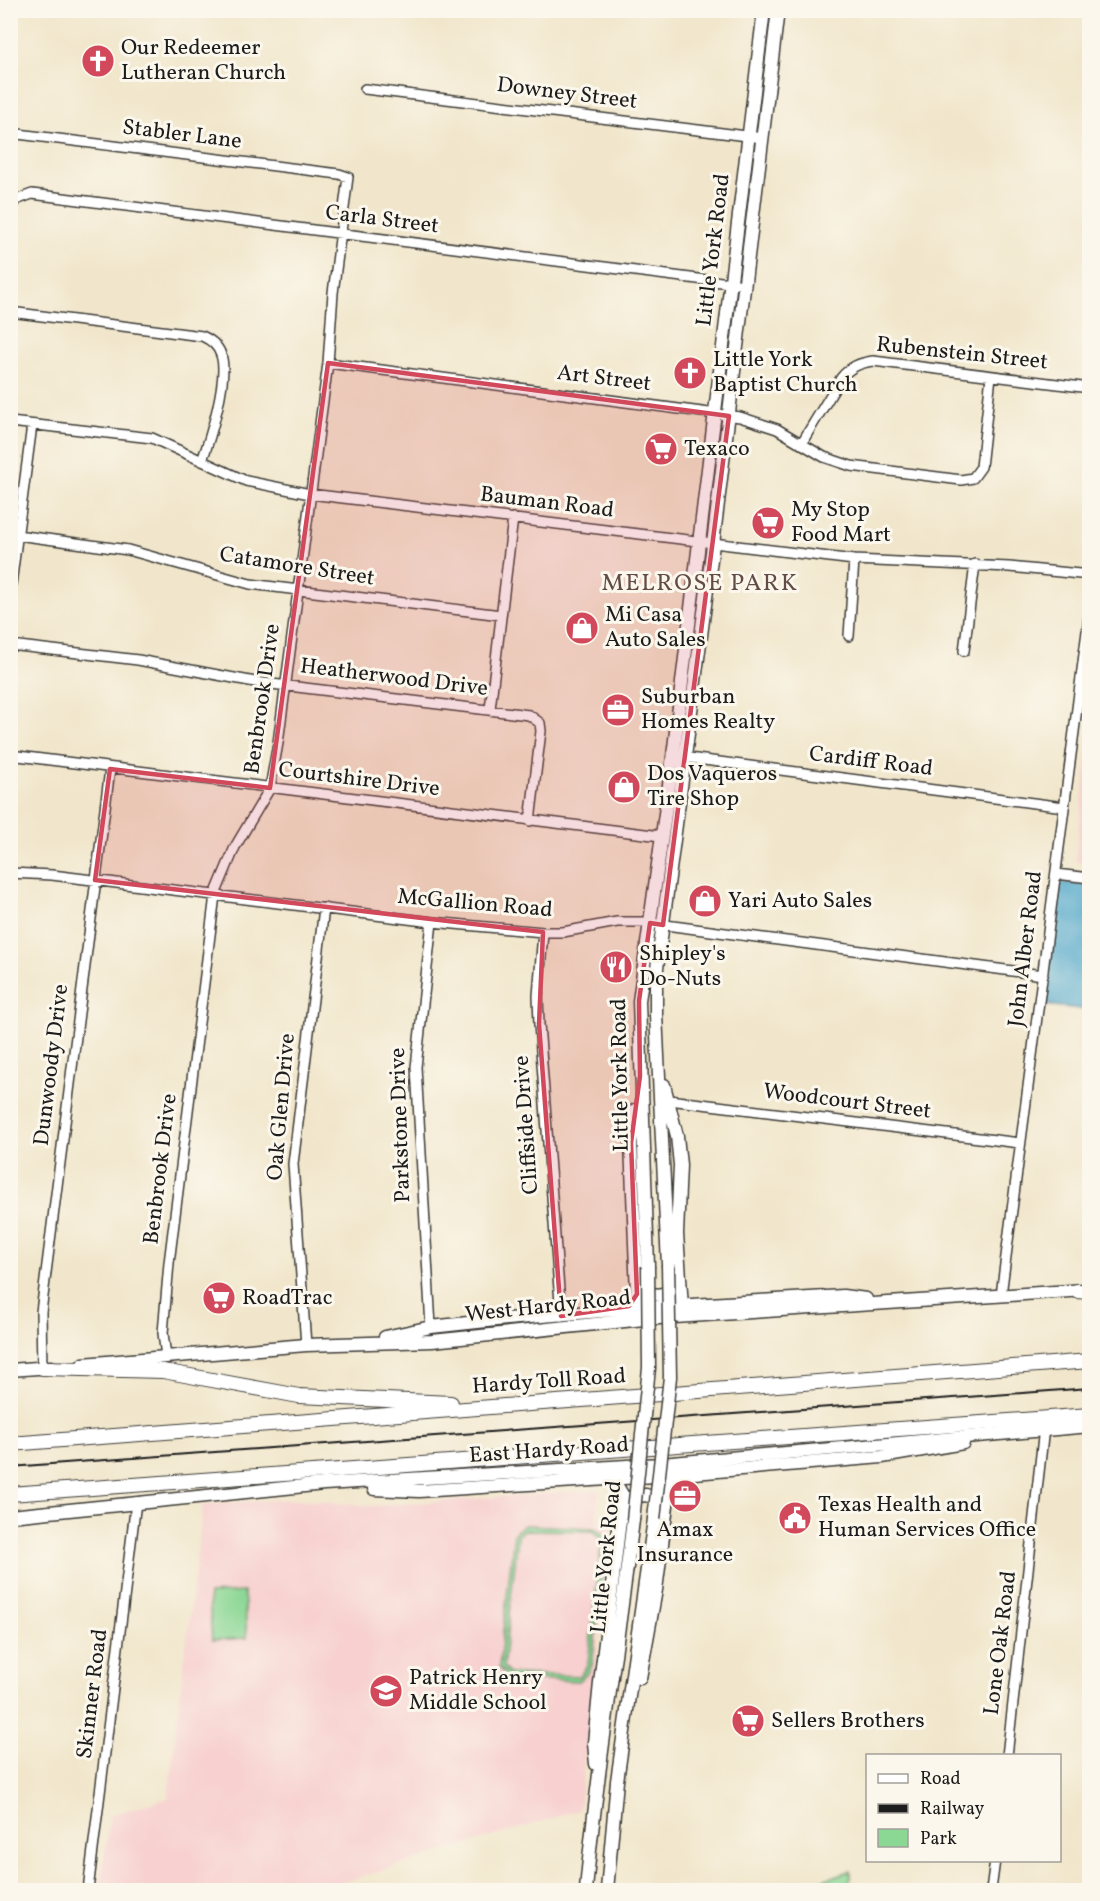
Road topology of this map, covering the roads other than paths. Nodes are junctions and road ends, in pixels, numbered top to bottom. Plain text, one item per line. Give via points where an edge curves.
1 (764, 10) edge
2 (778, 10) edge
3 (365, 89) dead end
4 (10, 133) edge
5 (749, 136) junction
6 (763, 138) junction
7 (348, 177) joint
8 (13, 204) edge
9 (340, 235) junction
10 (731, 283) junction
11 (745, 285) junction
12 (10, 312) edge
13 (328, 363) junction
14 (991, 376) junction
15 (1089, 388) edge
16 (715, 413) junction
17 (729, 416) junction
18 (10, 422) edge
19 (32, 425) junction
20 (801, 444) junction
21 (202, 461) junction
22 (310, 494) junction
23 (513, 518) junction
24 (17, 535) junction
25 (699, 541) junction
26 (713, 542) junction
27 (854, 560) junction
28 (975, 564) junction
29 (1089, 575) edge
30 (298, 590) junction
31 (10, 592) edge
32 (1089, 608) edge
33 (501, 615) junction
34 (849, 636) dead end
35 (10, 645) edge
36 (964, 651) dead end
37 (285, 685) junction
38 (490, 709) junction
39 (14, 756) edge
40 (673, 756) junction
41 (686, 758) junction
42 (110, 769) junction
43 (270, 788) junction
44 (1064, 807) junction
45 (530, 821) junction
46 (661, 836) junction
47 (10, 873) edge
48 (1056, 874) junction
49 (1089, 878) edge
50 (94, 880) junction
51 (215, 895) junction
52 (324, 908) junction
53 (432, 922) junction
54 (648, 923) junction
55 (663, 926) junction
56 (543, 932) junction
57 (1043, 975) junction
58 (660, 1071) junction
59 (640, 1076) junction
60 (669, 1100) junction
61 (1020, 1143) junction
62 (680, 1272) junction
63 (637, 1283) junction
64 (1085, 1291) edge
65 (1001, 1295) junction
66 (899, 1303) junction
67 (682, 1307) junction
68 (626, 1309) junction
69 (561, 1316) junction
70 (670, 1317) junction
71 (650, 1318) junction
72 (431, 1328) junction
73 (357, 1343) junction
74 (306, 1345) junction
75 (166, 1357) junction
76 (1089, 1361) edge
77 (42, 1368) junction
78 (10, 1370) edge
79 (537, 1405) junction
80 (1089, 1415) edge
81 (1089, 1426) edge
82 (1044, 1428) junction
83 (10, 1444) edge
84 (661, 1464) junction
85 (638, 1466) junction
86 (671, 1475) junction
87 (613, 1479) junction
88 (324, 1484) junction
89 (10, 1494) edge
90 (136, 1502) junction
91 (667, 1508) junction
92 (621, 1509) junction
93 (10, 1516) edge
94 (1007, 1754) edge
95 (598, 1780) junction
96 (617, 1781) junction
97 (595, 1802) junction
98 (614, 1804) junction
99 (995, 1862) edge
100 (88, 1890) edge
101 (586, 1890) edge
102 (607, 1890) edge
103 (991, 1890) edge

1 - 5 main road, Little York Road
2 - 6 main road, Little York Road
3 - 5 street, Downey Street
4 - 7 street, Stabler Lane
5 - 6 street, Downey Street
5 - 10 main road, Little York Road
6 - 11 main road, Little York Road
7 - 9 street, Benbrook Drive
8 - 9 street, Carla Street via 32,194
9 - 10 street, Carla Street
9 - 13 street, Benbrook Drive
10 - 11 street, Carla Street
10 - 16 main road, Little York Road
11 - 17 main road, Little York Road
12 - 21 street via 211,340 222,358 222,369 216,414
13 - 16 street, Art Street
13 - 22 street, Benbrook Drive
14 - 15 street, Rubenstein Street
14 - 20 street, Rubenstein Street via 873,361 856,365 841,378
14 - 20 street, Art Street via 981,467 973,478 961,480 851,466
16 - 17 street, Art Street
16 - 25 main road, Little York Road
17 - 20 street, Art Street via 761,422
17 - 26 main road, Little York Road
18 - 19 street, Bauman Road
19 - 21 street, Bauman Road via 152,438
19 - 24 street
21 - 22 street, Bauman Road via 246,481
22 - 23 street, Bauman Road
22 - 30 street, Benbrook Drive
23 - 25 street, Bauman Road
23 - 33 street
24 - 30 street, Catamore Street via 128,550 231,580
24 - 31 street
25 - 26 street, Bauman Road
25 - 40 main road, Little York Road
26 - 27 street, Bauman Road
26 - 41 main road, Little York Road
27 - 28 street, Bauman Road
27 - 34 street
28 - 29 street, Bauman Road
28 - 36 street
30 - 33 street, Catamore Street
30 - 37 street, Benbrook Drive
32 - 44 street, John Alber Road
33 - 38 street
35 - 37 street, Heatherwood Drive via 138,660
37 - 38 street, Heatherwood Drive
37 - 43 street, Benbrook Drive
38 - 45 street, Heatherwood Drive via 536,718 540,723
39 - 42 street, Courtshire Drive
40 - 41 street, Cardiff Road
40 - 46 main road, Little York Road
41 - 44 street, Cardiff Road
41 - 55 main road, Little York Road
42 - 43 street, Courtshire Drive
42 - 50 street, Dunwoody Drive
43 - 45 street, Courtshire Drive
43 - 51 street, Benbrook Drive via 235,847
44 - 48 street, John Alber Road
45 - 46 street, Courtshire Drive
46 - 54 main road, Little York Road
47 - 50 street, McGallion Road
48 - 49 street
48 - 57 street, John Alber Road
50 - 51 street, McGallion Road
50 - 77 street, Dunwoody Drive via 41,1312
51 - 52 street, McGallion Road
51 - 75 street, Benbrook Drive via 169,1263 163,1333
52 - 53 street, McGallion Road
52 - 74 street, Oak Glen Drive via 293,1164
53 - 56 street, McGallion Road
53 - 72 street, Parkstone Drive via 416,1067
54 - 55 street, McGallion Road
54 - 56 street, McGallion Road via 617,922
54 - 59 main road, Little York Road via 639,1001
55 - 57 street, McGallion Road
55 - 58 main road, Little York Road via 656,976
56 - 69 street, Cliffside Drive via 539,1024
57 - 61 street, John Alber Road
58 - 60 main road
58 - 70 main road, Little York Road, bridge
59 - 63 main road via 631,1143
59 - 71 main road, Little York Road, bridge
60 - 61 street, Woodcourt Street
60 - 62 main road via 680,1165
61 - 65 street, John Alber Road
62 - 63 main road via 673,1289 660,1295 643,1293
62 - 67 main road
63 - 68 main road via 635,1301
64 - 65 main road, West Hardy Road
65 - 66 main road, West Hardy Road
66 - 67 main road via 843,1296
66 - 70 main road, West Hardy Road
67 - 68 main road
68 - 69 main road
69 - 72 main road
70 - 71 main road, West Hardy Road
70 - 84 main road, Little York Road, bridge via 670,1377
71 - 73 main road, West Hardy Road via 432,1341
71 - 85 main road, Little York Road, bridge via 650,1368
72 - 73 main road
73 - 74 main road, West Hardy Road
74 - 75 main road, West Hardy Road
75 - 77 main road, West Hardy Road
76 - 79 highway, Hardy Toll Road
77 - 78 main road, West Hardy Road
77 - 79 highway via 163,1371 322,1398
79 - 83 highway, Hardy Toll Road
80 - 89 highway
81 - 82 main road, East Hardy Road
82 - 84 main road, East Hardy Road
82 - 86 main road via 921,1452
82 - 94 street, Lone Oak Road
84 - 85 main road, East Hardy Road
84 - 96 main road, Little York Road, bridge
85 - 88 main road, East Hardy Road
85 - 95 main road, Little York Road, bridge
86 - 87 main road
86 - 91 main road
87 - 88 main road via 419,1491
87 - 92 main road via 623,1496
88 - 90 main road, East Hardy Road
90 - 93 main road, East Hardy Road
90 - 100 street, Skinner Road
91 - 92 main road via 663,1499 646,1495 631,1497
91 - 96 main road via 645,1653
92 - 95 main road via 594,1743
95 - 97 main road, Little York Road
96 - 98 main road, Little York Road
97 - 98 main road
97 - 101 main road, Little York Road
98 - 102 main road, Little York Road
99 - 103 street

